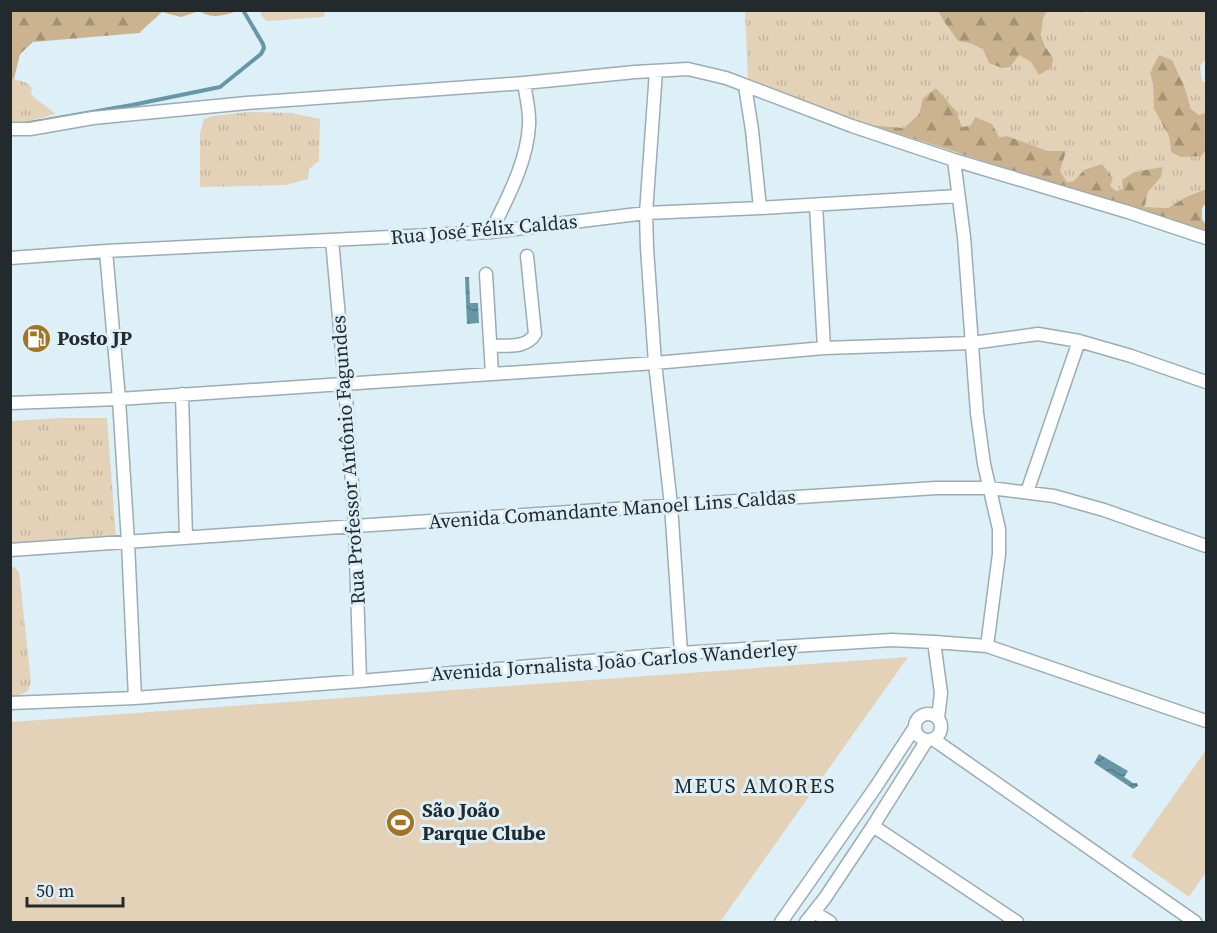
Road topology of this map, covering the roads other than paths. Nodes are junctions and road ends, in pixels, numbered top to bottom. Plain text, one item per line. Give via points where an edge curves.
1 (656, 70) junction
2 (524, 83) junction
3 (744, 86) junction
4 (10, 129) edge
5 (954, 159) junction
6 (958, 196) junction
7 (816, 205) junction
8 (760, 208) junction
9 (646, 213) junction
10 (491, 232) junction
11 (1206, 238) edge
12 (332, 240) junction
13 (106, 251) junction
14 (527, 256) dead end
15 (10, 258) edge
16 (486, 274) dead end
17 (1079, 342) junction
18 (972, 343) junction
19 (491, 346) junction
20 (824, 348) junction
21 (655, 363) junction
22 (492, 374) junction
23 (1206, 382) edge
24 (345, 384) junction
25 (182, 394) junction
26 (119, 399) junction
27 (10, 403) edge
28 (990, 488) junction
29 (1027, 492) junction
30 (671, 505) junction
31 (355, 526) junction
32 (186, 538) junction
33 (128, 542) junction
34 (1206, 546) edge
35 (10, 550) edge
36 (934, 642) junction
37 (987, 646) junction
38 (681, 653) junction
39 (360, 681) junction
40 (135, 698) junction
41 (10, 703) edge
42 (938, 718) junction
43 (1206, 721) edge
44 (915, 727) junction
45 (930, 740) junction
46 (873, 826) junction
47 (807, 887) junction
48 (825, 898) junction
49 (785, 917) edge
50 (810, 917) edge
51 (800, 922) edge
52 (830, 922) edge
53 (1017, 922) edge
54 (1195, 922) edge

1 - 2 street
1 - 3 street via 688,69
1 - 9 street
2 - 4 street via 246,103
2 - 10 street via 529,108 528,141
3 - 5 street
3 - 8 street
5 - 6 street
5 - 11 street
6 - 7 street, Rua José Félix Caldas
6 - 18 street
7 - 8 street, Rua José Félix Caldas
7 - 20 street
8 - 9 street, Rua José Félix Caldas
9 - 10 street, Rua José Félix Caldas
9 - 21 street
10 - 12 street, Rua José Félix Caldas
12 - 13 street, Rua José Félix Caldas
12 - 24 street, Rua Professor Antônio Fagundes
13 - 15 street, Rua José Félix Caldas
13 - 26 street
14 - 19 street via 535,334 523,345
16 - 19 street
17 - 18 street via 1038,334
17 - 23 street
17 - 29 street
18 - 20 street
18 - 28 street via 978,423
19 - 22 street
20 - 21 street
21 - 22 street
21 - 30 street
22 - 24 street
24 - 25 street
24 - 31 street, Rua Professor Antônio Fagundes
25 - 26 street
25 - 32 street
26 - 27 street
26 - 33 street
28 - 29 street, Avenida Comandante Manoel Lins Caldas
28 - 30 street, Avenida Comandante Manoel Lins Caldas
28 - 37 street via 999,529 999,554
29 - 34 street, Avenida Comandante Manoel Lins Caldas via 1094,507
30 - 31 street, Avenida Comandante Manoel Lins Caldas
30 - 38 street
31 - 32 street, Avenida Comandante Manoel Lins Caldas
31 - 39 street, Rua Professor Antônio Fagundes
32 - 33 street, Avenida Comandante Manoel Lins Caldas
33 - 35 street, Avenida Comandante Manoel Lins Caldas
33 - 40 street
36 - 37 street, Avenida Jornalista João Carlos Wanderley
36 - 38 street, Avenida Jornalista João Carlos Wanderley via 892,640
36 - 42 street via 941,693
37 - 43 street, Avenida Jornalista João Carlos Wanderley
38 - 39 street, Avenida Jornalista João Carlos Wanderley
39 - 40 street, Avenida Jornalista João Carlos Wanderley
40 - 41 street, Avenida Jornalista João Carlos Wanderley
42 - 44 street via 924,714
42 - 45 street via 942,728
44 - 45 street via 919,736
44 - 47 street
45 - 46 street
45 - 54 street
46 - 48 street
46 - 53 street
47 - 48 street
47 - 49 street
48 - 50 street
49 - 51 street
50 - 52 street

